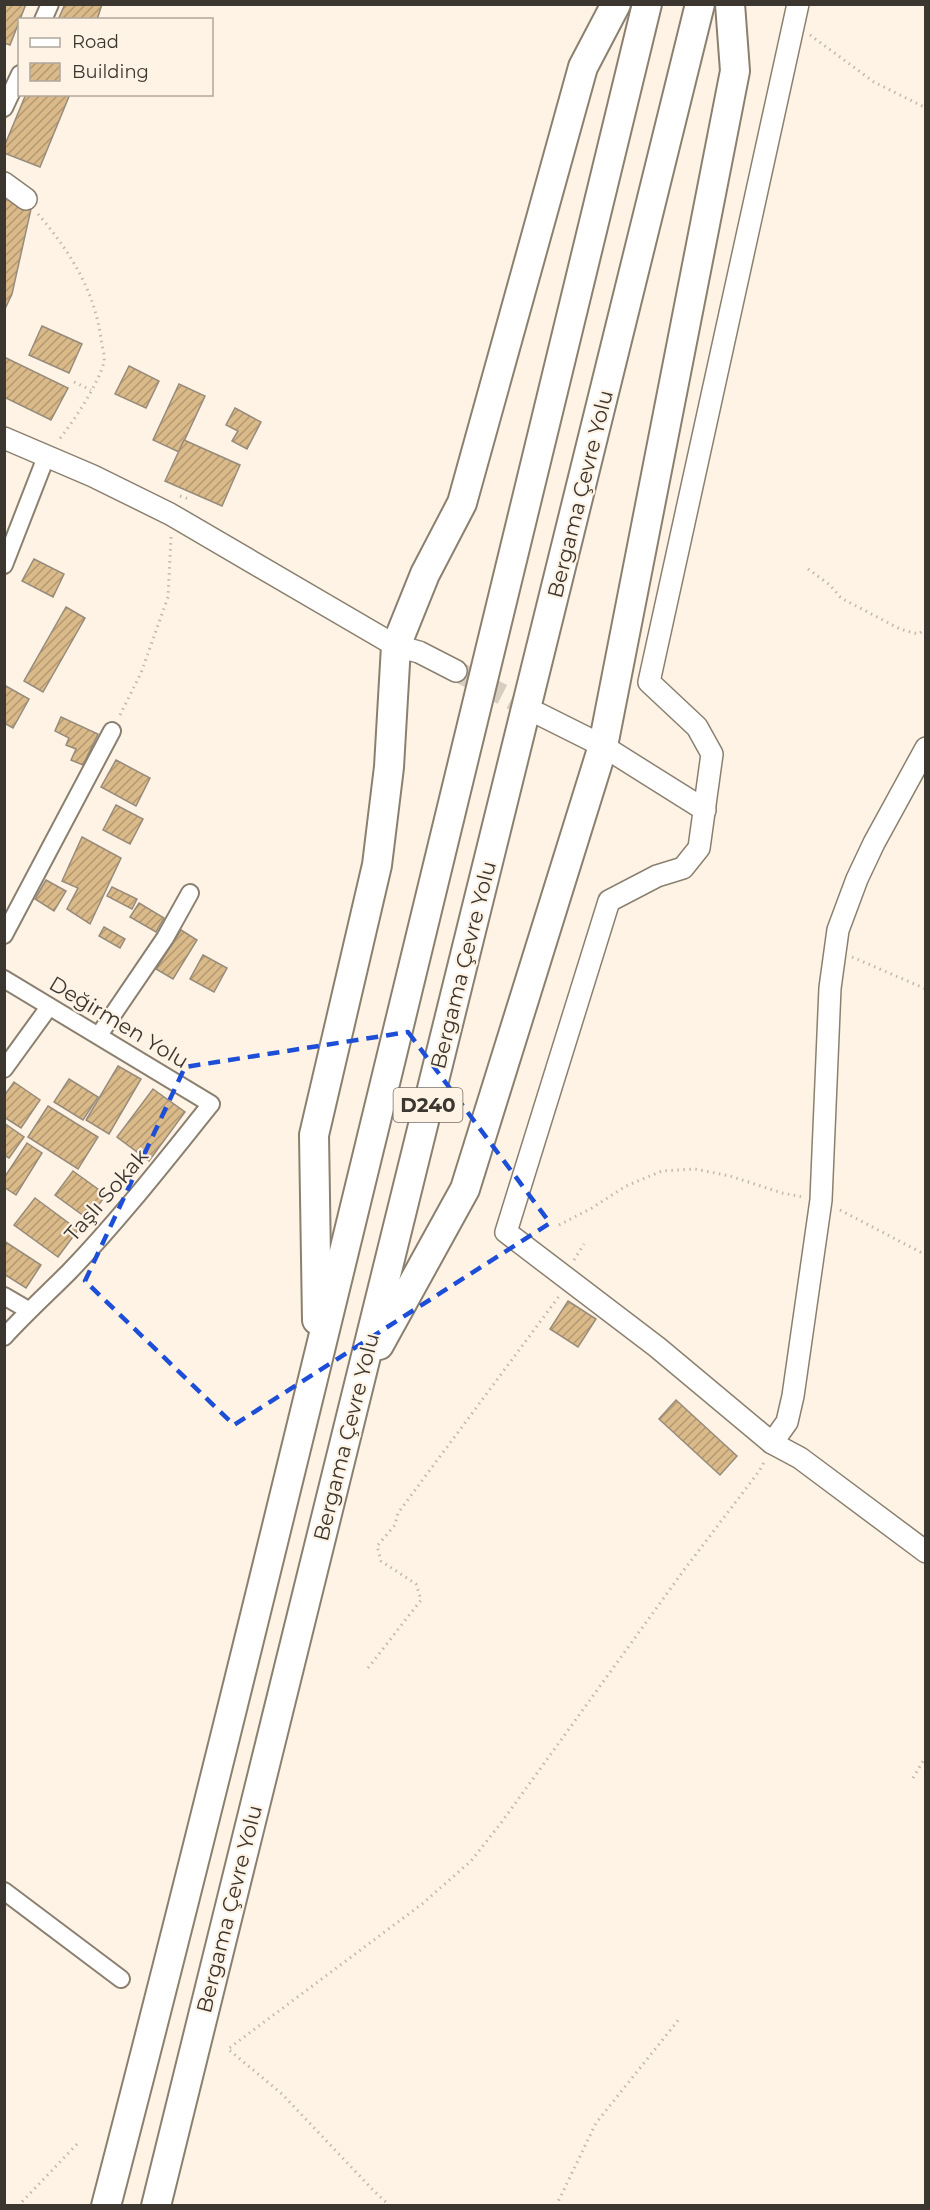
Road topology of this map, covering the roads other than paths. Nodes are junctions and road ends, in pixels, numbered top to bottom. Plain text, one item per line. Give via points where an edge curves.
1 (616, 4) edge
2 (647, 4) edge
3 (700, 4) edge
4 (730, 4) edge
5 (796, 14) edge
6 (18, 78) edge
7 (4, 108) edge
8 (4, 183) edge
9 (26, 199) road end
10 (4, 438) edge
11 (46, 457) junction
12 (4, 565) edge
13 (396, 646) junction
14 (456, 671) tunnel mouth
15 (539, 714) tunnel mouth
16 (112, 731) road end
17 (603, 746) junction
18 (926, 748) edge
19 (705, 810) junction
20 (190, 893) dead end
21 (4, 935) edge
22 (4, 979) edge
23 (49, 1007) junction
24 (99, 1035) junction
25 (4, 1069) edge
26 (211, 1104) joint
27 (4, 1296) edge
28 (28, 1310) junction
29 (4, 1337) edge
30 (317, 1360) junction
31 (360, 1379) junction
32 (772, 1443) junction
33 (926, 1552) edge
34 (4, 1892) edge
35 (121, 1979) dead end
36 (106, 2205) edge
37 (156, 2205) edge

1 - 13 highway via 583,67 462,503 425,574
2 - 30 highway, D240 via 573,321
3 - 31 highway, Bergama Çevre Yolu / D240
4 - 17 highway via 735,71
5 - 19 street via 649,682 697,727 712,754
6 - 7 street
8 - 9 street
10 - 11 street
11 - 12 street
11 - 13 street via 170,514
13 - 14 street via 419,652
13 - 30 highway via 389,768 377,865 314,1135
15 - 17 street
16 - 21 street
17 - 19 street
17 - 31 highway via 465,1188
18 - 32 street via 857,879 838,930 830,988 821,1200 793,1396 787,1422
19 - 32 street via 699,848 683,868 657,876 609,901 506,1232 657,1347
20 - 24 street via 165,938
22 - 23 street, Değirmen Yolu
23 - 24 street, Değirmen Yolu
23 - 25 street
24 - 26 street, Değirmen Yolu
26 - 28 street, Taşlı Sokak via 132,1201
27 - 28 street
28 - 29 street, Taşlı Sokak
30 - 36 highway, D240
31 - 37 highway, Bergama Çevre Yolu / D240
32 - 33 street via 800,1458
34 - 35 street

